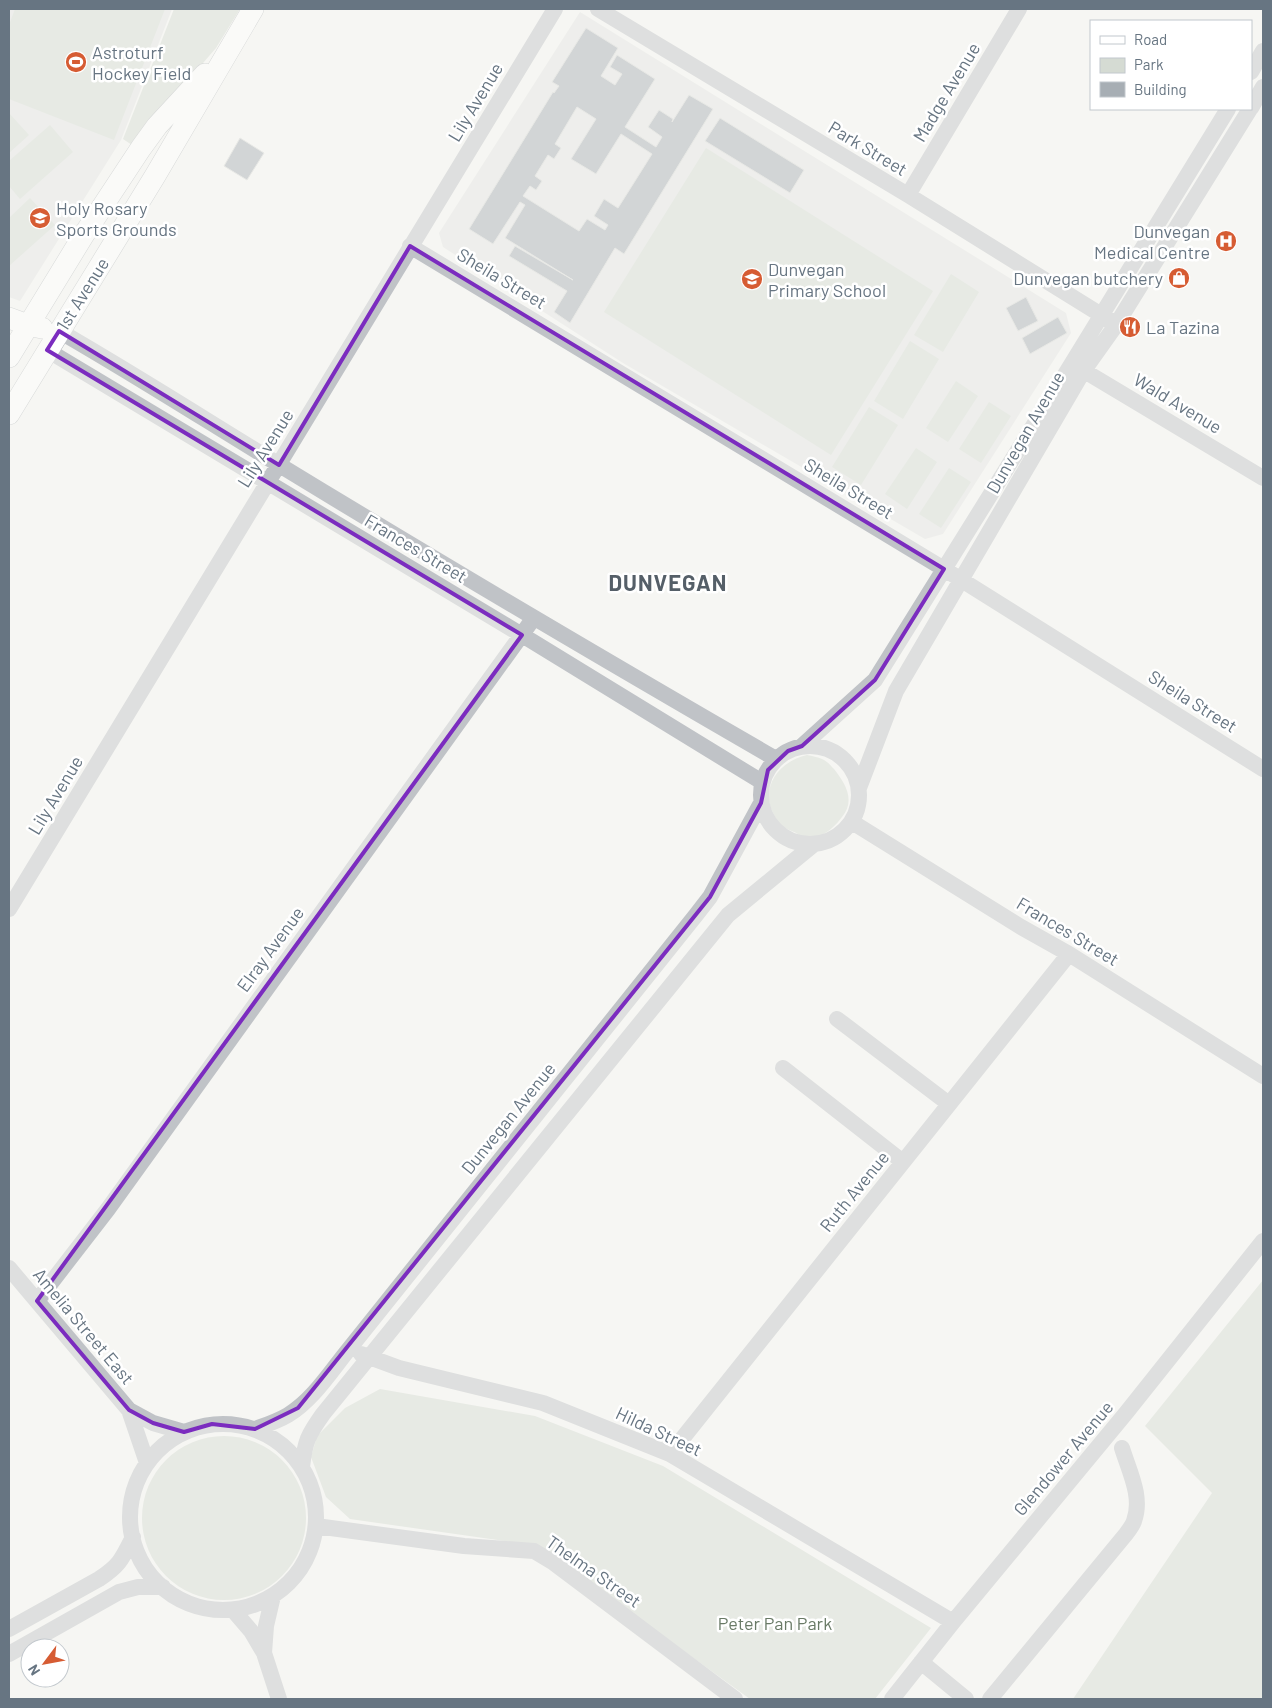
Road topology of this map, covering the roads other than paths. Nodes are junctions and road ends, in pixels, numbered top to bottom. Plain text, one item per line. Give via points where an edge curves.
1 (253, 9) edge
2 (555, 9) edge
3 (598, 9) edge
4 (1019, 9) edge
5 (232, 44) junction
6 (1263, 51) edge
7 (1252, 70) edge
8 (1263, 88) edge
9 (1252, 102) edge
10 (1227, 110) edge
11 (1246, 110) edge
12 (908, 196) junction
13 (410, 246) junction
14 (1102, 314) junction
15 (18, 322) edge
16 (1116, 325) junction
17 (59, 330) junction
18 (47, 350) junction
19 (9, 357) edge
20 (1078, 367) junction
21 (9, 414) edge
22 (279, 465) junction
23 (1263, 478) edge
24 (268, 482) junction
25 (944, 569) junction
26 (962, 580) junction
27 (534, 619) junction
28 (522, 635) junction
29 (875, 680) junction
30 (896, 691) junction
31 (802, 746) junction
32 (776, 759) junction
33 (1263, 769) edge
34 (762, 782) junction
35 (859, 788) junction
36 (761, 803) junction
37 (852, 822) junction
38 (813, 845) junction
39 (710, 897) junction
40 (9, 909) edge
41 (728, 915) junction
42 (1069, 954) junction
43 (638, 986) junction
44 (657, 1002) junction
45 (837, 1019) dead end
46 (783, 1068) dead end
47 (1263, 1076) edge
48 (560, 1085) junction
49 (579, 1100) junction
50 (949, 1104) junction
51 (903, 1162) junction
52 (490, 1173) junction
53 (508, 1188) junction
54 (1263, 1241) edge
55 (9, 1268) edge
56 (37, 1301) junction
57 (349, 1349) junction
58 (368, 1357) junction
59 (130, 1410) junction
60 (255, 1429) junction
61 (184, 1432) junction
62 (1122, 1448) dead end
63 (670, 1454) junction
64 (147, 1463) junction
65 (302, 1467) junction
66 (316, 1526) junction
67 (133, 1537) junction
68 (163, 1587) junction
69 (273, 1596) junction
70 (233, 1610) junction
71 (953, 1622) junction
72 (9, 1629) edge
73 (10, 1649) edge
74 (264, 1653) junction
75 (922, 1662) junction
76 (279, 1699) edge
77 (735, 1699) edge
78 (892, 1699) edge
79 (966, 1699) edge
80 (990, 1699) edge

1 - 5 main road, 1st Avenue
2 - 13 street, Lily Avenue
3 - 12 street, Park Street
4 - 12 street, Madge Avenue
5 - 15 main road, 1st Avenue via 140,148
5 - 17 main road, 1st Avenue
6 - 7 street
8 - 9 street, Dunvegan Avenue
10 - 14 street, Dunvegan Avenue
11 - 16 street, Dunvegan Avenue
12 - 14 street, Park Street
13 - 22 street, Lily Avenue
13 - 25 street, Sheila Street
14 - 16 street, Park Street
14 - 20 street, Dunvegan Avenue
15 - 17 main road
15 - 18 main road
15 - 19 main road, 1st Avenue
16 - 20 street, Dunvegan Avenue
17 - 18 main road, 1st Avenue
17 - 22 street, Frances Street
18 - 21 main road, 1st Avenue
18 - 24 street, Frances Street
20 - 23 street, Wald Avenue
20 - 25 street, Dunvegan Avenue
20 - 26 street, Dunvegan Avenue
22 - 24 street, Lily Avenue
22 - 27 street, Frances Street
24 - 28 street, Frances Street
24 - 40 street, Lily Avenue
25 - 26 street, Sheila Street
25 - 29 street, Dunvegan Avenue
26 - 30 street, Dunvegan Avenue
26 - 33 street, Sheila Street
27 - 28 street, Elray Avenue
27 - 32 street, Frances Street
28 - 34 street, Frances Street
28 - 56 street, Elray Avenue via 108,1209
29 - 30 street
29 - 31 street, Dunvegan Avenue
30 - 35 street, Dunvegan Avenue
31 - 32 street
31 - 35 street via 818,746 833,751 855,773
32 - 34 street
34 - 36 street
35 - 37 street via 860,800
36 - 38 street via 774,829 785,838
36 - 39 street, Dunvegan Avenue
37 - 38 street via 842,834
37 - 42 street, Frances Street
38 - 41 street
39 - 41 street
39 - 43 street, Dunvegan Avenue
41 - 44 street
42 - 47 street, Frances Street
42 - 50 street, Ruth Avenue
43 - 44 street
43 - 48 street, Dunvegan Avenue
44 - 49 street
45 - 50 street
46 - 51 street
48 - 49 street
48 - 52 street, Dunvegan Avenue
49 - 53 street
50 - 51 street, Ruth Avenue
51 - 63 street, Ruth Avenue
52 - 53 street
52 - 57 street, Dunvegan Avenue
53 - 58 street
54 - 71 street, Glendower Avenue
55 - 56 street, Amelia Street East
56 - 59 street, Amelia Street East
57 - 58 street, Hilda Street
57 - 60 street, Dunvegan Avenue via 298,1408
58 - 63 street, Hilda Street via 399,1368 543,1404
58 - 65 street via 308,1435
59 - 61 street, Amelia Street East via 153,1423
59 - 64 street, Amelia Street East
60 - 61 street via 237,1424 212,1424
60 - 65 street via 284,1446
61 - 64 street via 166,1442
62 - 80 street via 1136,1493 1134,1521
63 - 71 street, Hilda Street
64 - 67 street via 134,1488 130,1516
65 - 66 street via 314,1494
66 - 69 street via 311,1551 297,1574
66 - 77 street, Thelma Street via 464,1546 534,1551 554,1562
67 - 68 street via 149,1573
67 - 72 street via 119,1564 112,1570
68 - 70 street via 196,1606
68 - 73 street via 138,1587 119,1592
69 - 70 street via 253,1606
69 - 74 street
70 - 74 street
71 - 75 street, Glendower Avenue
74 - 76 street
75 - 78 street, Glendower Avenue
75 - 79 street

